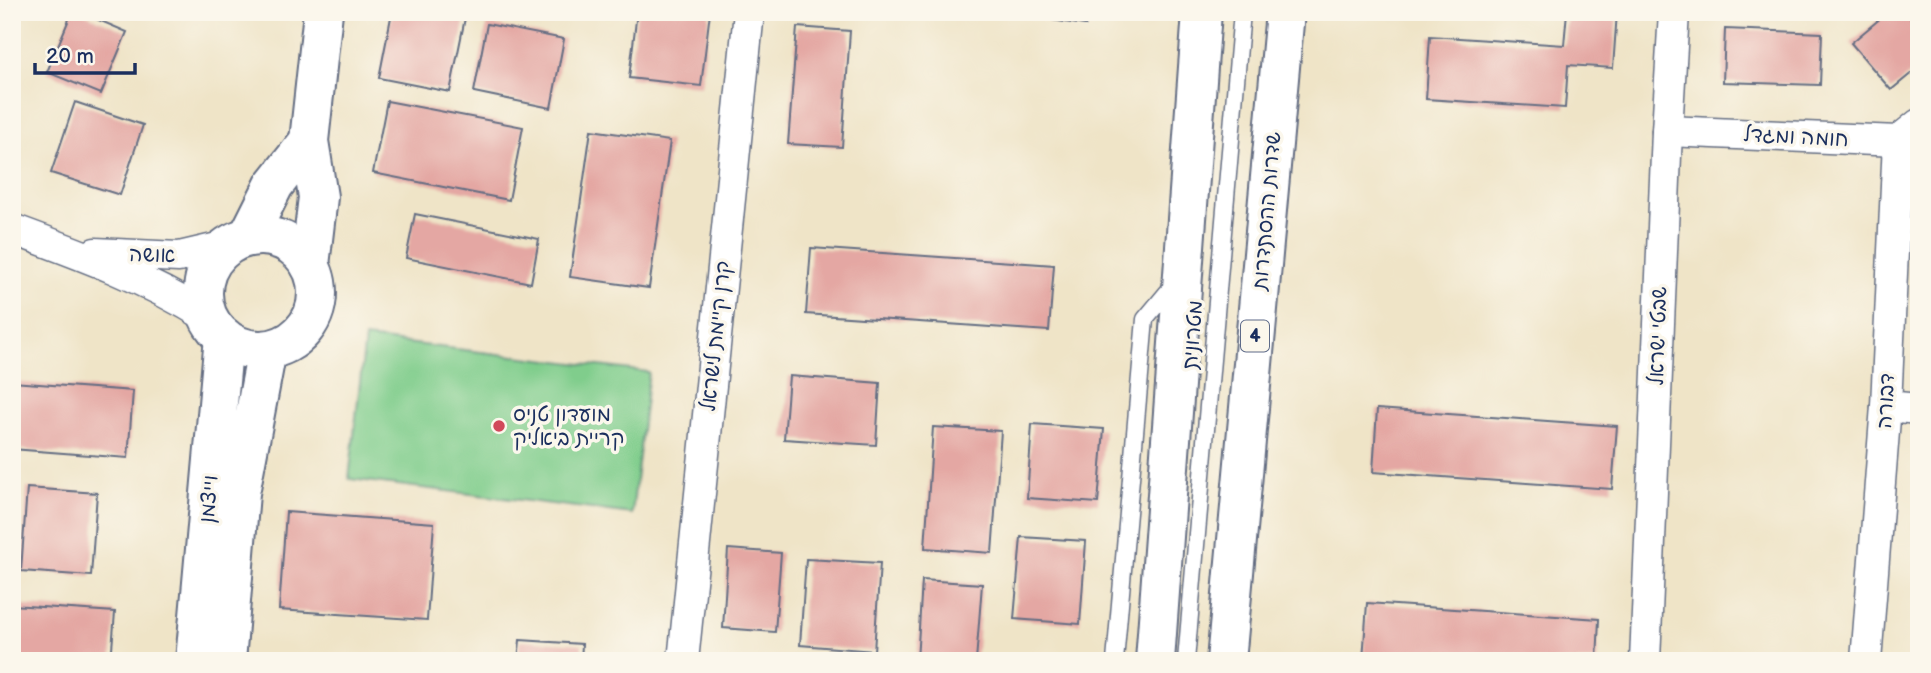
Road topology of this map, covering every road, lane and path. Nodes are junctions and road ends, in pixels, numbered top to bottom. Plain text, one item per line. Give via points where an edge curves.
1 (323, 12) edge
2 (749, 12) edge
3 (1202, 12) edge
4 (1242, 12) edge
5 (1285, 12) edge
6 (1674, 12) edge
7 (1667, 131) junction
8 (1909, 133) edge
9 (309, 141) junction
10 (12, 229) edge
11 (237, 242) junction
12 (78, 253) junction
13 (310, 265) junction
14 (1184, 273) junction
15 (216, 327) junction
16 (267, 350) junction
17 (1886, 406) junction
18 (1919, 409) edge
19 (195, 661) edge
20 (226, 661) edge
21 (683, 661) edge
22 (1115, 661) edge
23 (1155, 661) edge
24 (1186, 661) edge
25 (1226, 661) edge
26 (1645, 661) edge
27 (1866, 661) edge

1 - 9 main road
2 - 21 street, קרן קיימת לישראל
3 - 14 main road
4 - 24 lane, מטרונית
5 - 25 main road, שדרות ההסתדרות / 4
6 - 7 street, שבטי ישראל
7 - 8 street, חומה ומגדל
7 - 26 street, שבטי ישראל
8 - 17 street, דבורה
9 - 11 main road
9 - 13 main road via 318,197
10 - 12 street, אושה
11 - 12 street, אושה via 179,257
11 - 13 main road via 260,235 278,238 294,246
11 - 15 main road via 213,259 205,275 202,292
12 - 15 street, אושה via 167,292
13 - 16 main road via 318,290 310,323 284,346
14 - 22 lane via 1145,319
14 - 23 main road
15 - 16 main road via 237,346
15 - 19 main road, וייצמן
16 - 20 main road, וייצמן via 240,493
17 - 18 street
17 - 27 street, דבורה

